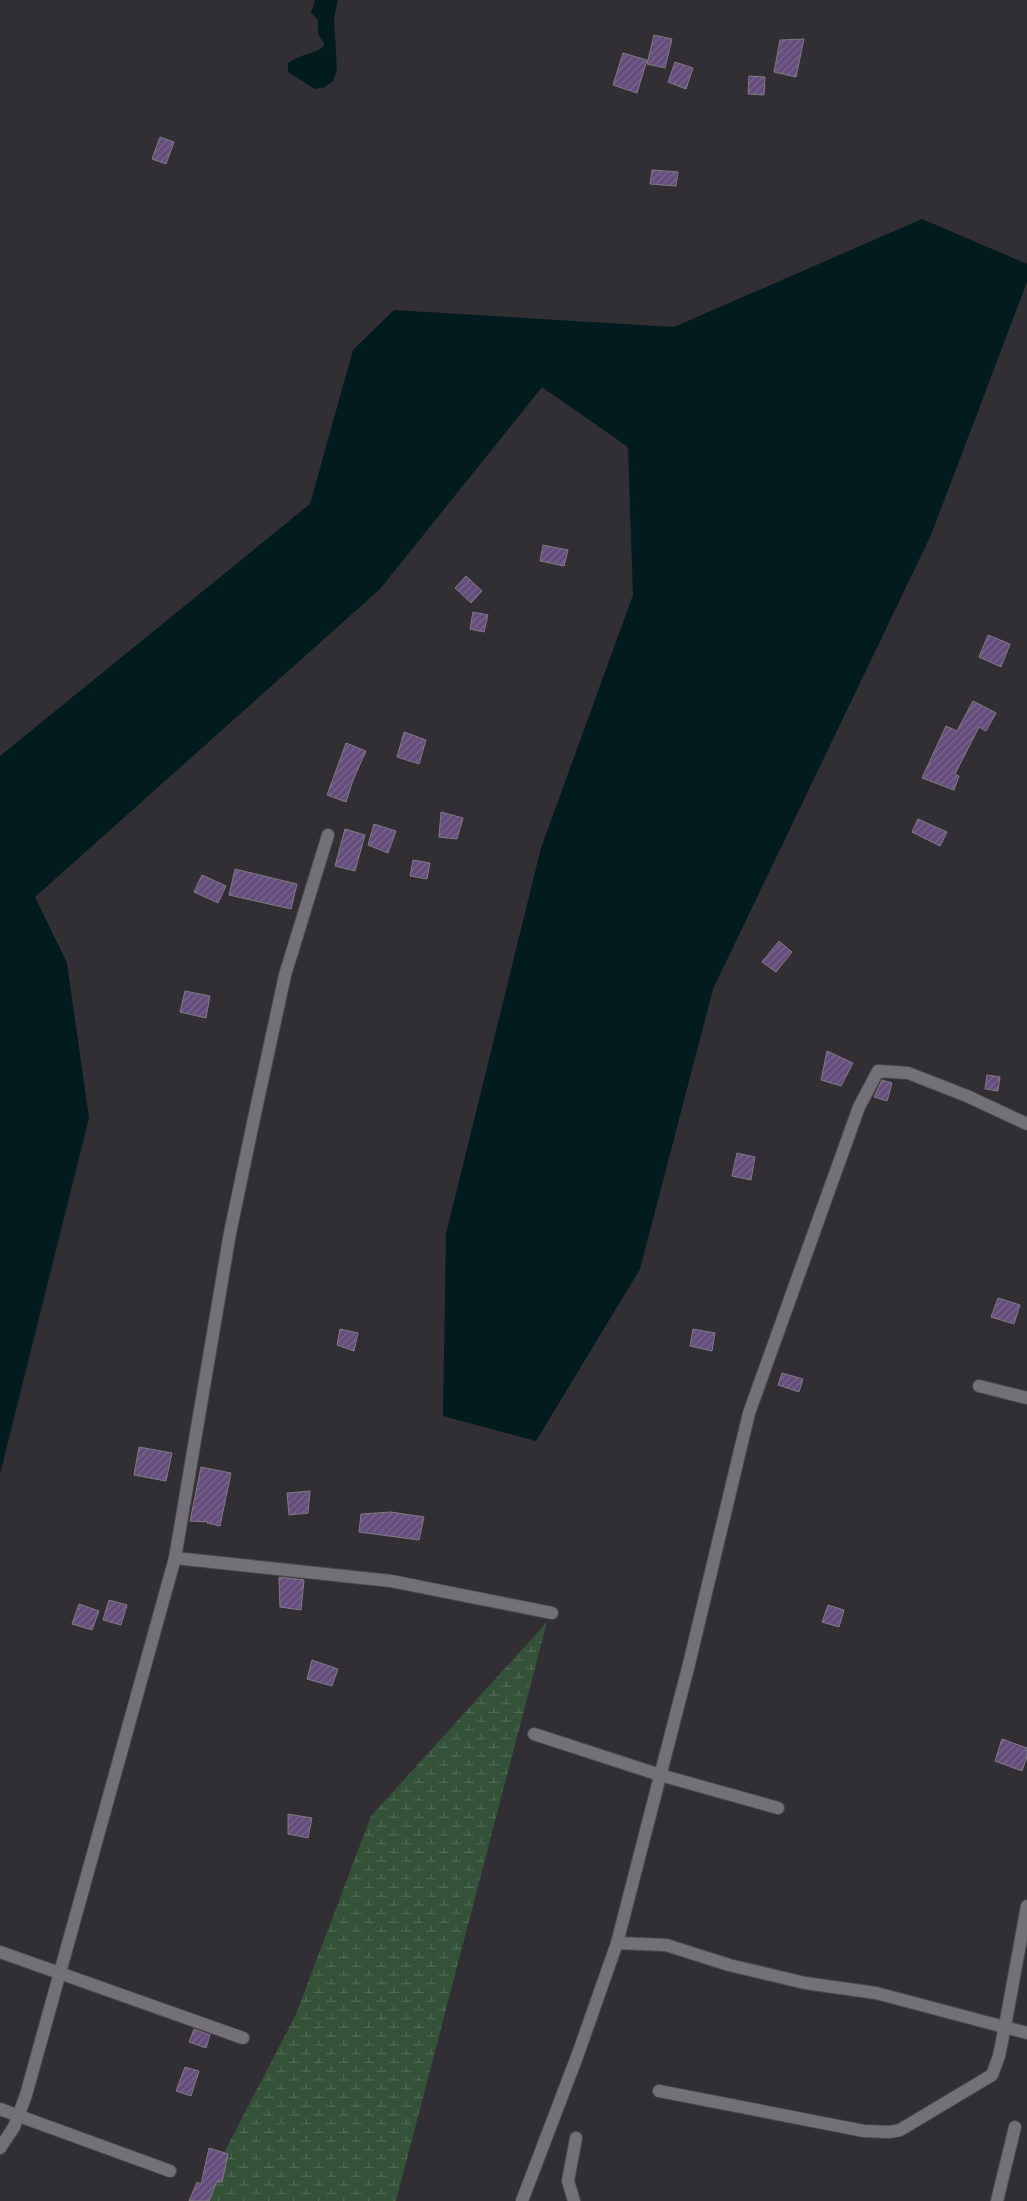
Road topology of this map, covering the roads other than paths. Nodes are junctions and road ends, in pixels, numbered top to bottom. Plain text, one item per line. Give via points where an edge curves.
1 (328, 835) dead end
2 (1027, 1124) edge
3 (979, 1386) dead end
4 (1027, 1398) edge
5 (175, 1558) junction
6 (552, 1613) dead end
7 (534, 1734) dead end
8 (660, 1775) junction
9 (778, 1808) dead end
10 (1027, 1906) edge
11 (617, 1943) junction
12 (0, 1952) edge
13 (59, 1973) junction
14 (1005, 2026) junction
15 (1027, 2032) edge
16 (243, 2038) dead end
17 (660, 2091) dead end
18 (0, 2109) edge
19 (18, 2115) junction
20 (1015, 2128) dead end
21 (576, 2138) dead end
22 (0, 2148) edge
23 (170, 2172) dead end
24 (522, 2201) edge
25 (574, 2201) edge
26 (997, 2201) edge

1 - 5 street via 285,976 251,1132 230,1233
2 - 8 street via 967,1096 908,1074 878,1071 869,1085 749,1413
3 - 4 street
5 - 6 street via 391,1581
5 - 13 street
7 - 8 street
8 - 9 street
8 - 11 street
10 - 14 street
11 - 14 street via 666,1945 729,1965 805,1983 876,1993
11 - 24 street
12 - 13 street
13 - 16 street
13 - 19 street
14 - 15 street
14 - 17 street via 992,2075 900,2130 890,2132 864,2131
18 - 19 street
19 - 22 street
19 - 23 street
20 - 26 street
21 - 25 street via 568,2181

